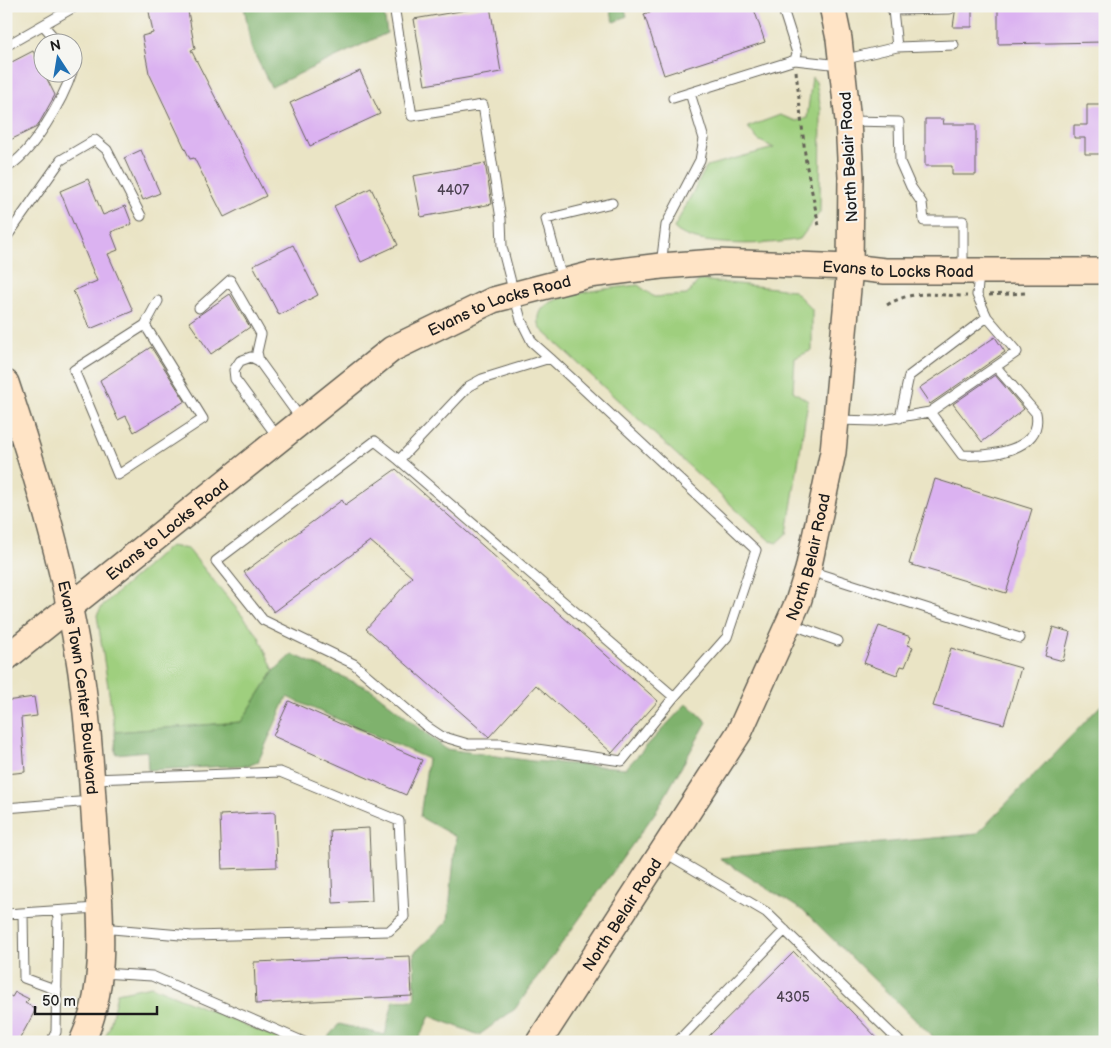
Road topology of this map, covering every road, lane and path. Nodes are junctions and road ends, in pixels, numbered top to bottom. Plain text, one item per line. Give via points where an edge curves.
1 (76, 6) edge
2 (394, 6) edge
3 (782, 6) edge
4 (832, 6) edge
5 (891, 8) edge
6 (950, 9) dead end
7 (43, 25) junction
8 (49, 32) edge
9 (954, 45) dead end
10 (6, 46) edge
11 (897, 47) junction
12 (795, 60) junction
13 (842, 63) junction
14 (67, 82) edge
15 (690, 92) junction
16 (673, 98) dead end
17 (848, 121) junction
18 (6, 168) edge
19 (612, 203) dead end
20 (141, 216) dead end
21 (819, 226) dead end
22 (6, 238) edge
23 (661, 266) junction
24 (850, 267) junction
25 (971, 271) junction
26 (1105, 272) edge
27 (562, 282) junction
28 (1029, 292) dead end
29 (514, 294) junction
30 (978, 296) junction
31 (158, 301) dead end
32 (887, 305) dead end
33 (199, 308) dead end
34 (987, 317) junction
35 (145, 325) junction
36 (550, 358) junction
37 (258, 361) junction
38 (996, 367) junction
39 (6, 383) edge
40 (930, 412) junction
41 (900, 418) junction
42 (836, 420) junction
43 (303, 421) junction
44 (279, 440) junction
45 (398, 460) junction
46 (808, 570) junction
47 (69, 609) junction
48 (788, 623) junction
49 (1020, 638) dead end
50 (838, 641) dead end
51 (6, 658) edge
52 (674, 697) junction
53 (93, 790) junction
54 (6, 808) edge
55 (662, 851) junction
56 (58, 911) junction
57 (23, 913) junction
58 (6, 914) edge
59 (100, 918) junction
60 (785, 930) junction
61 (99, 973) junction
62 (57, 990) junction
63 (51, 1042) edge
64 (82, 1042) edge
65 (304, 1042) edge
66 (539, 1042) edge
67 (677, 1042) edge
68 (900, 1042) edge

1 - 7 lane
2 - 29 lane via 412,116 483,105 501,219 502,247
3 - 12 lane via 797,53
4 - 13 street, North Belair Road
5 - 6 lane
5 - 11 lane
7 - 8 lane
7 - 10 lane
9 - 11 lane
11 - 13 lane
12 - 13 lane
12 - 15 lane
12 - 21 path via 806,163
13 - 17 street, North Belair Road
14 - 18 lane via 35,142
15 - 16 lane
15 - 23 lane via 704,139 700,160 666,225
17 - 24 street, North Belair Road
17 - 25 lane via 899,122 900,162 922,203 924,221 963,222
19 - 27 lane via 546,219
20 - 22 lane via 107,150 95,140 61,160
23 - 24 street, Evans to Locks Road via 716,262
23 - 27 street, Evans to Locks Road via 589,275
24 - 25 street, Evans to Locks Road via 885,271
24 - 42 street, North Belair Road
25 - 26 street, Evans to Locks Road
25 - 30 lane
27 - 29 street, Evans to Locks Road
28 - 30 path
29 - 36 lane via 532,342
29 - 43 street, Evans to Locks Road via 493,300 392,349
30 - 32 path via 944,293 902,296
30 - 34 lane
31 - 35 lane
33 - 37 lane via 230,280 261,334
34 - 38 lane via 1017,352
34 - 41 lane via 909,376
35 - 35 lane via 203,419 118,475 74,370
36 - 45 lane via 469,386
36 - 52 lane via 756,550 727,637
37 - 43 lane
37 - 44 lane via 244,358 235,366 233,374
38 - 40 lane
38 - 40 lane via 1036,413 1038,422 1025,442 1010,450 990,454 962,454
39 - 47 street, Evans Town Center Boulevard via 24,436
40 - 41 lane
41 - 42 lane
42 - 46 street, North Belair Road via 833,452
43 - 44 street, Evans to Locks Road
44 - 47 street, Evans to Locks Road
45 - 52 lane
45 - 52 lane via 375,441 216,561 263,620 354,664 426,726 441,736 468,744 500,744 622,761
46 - 48 street, North Belair Road
46 - 49 lane
47 - 51 street, Evans to Locks Road
47 - 53 street, Evans Town Center Boulevard via 78,654
48 - 50 lane
48 - 55 street, North Belair Road via 739,733
53 - 54 lane
53 - 59 street, Evans Town Center Boulevard
53 - 59 lane via 280,772 399,821 404,917 389,931 192,936
55 - 60 lane via 766,912
55 - 66 street, North Belair Road
56 - 57 lane
56 - 59 lane
56 - 62 lane
57 - 58 lane
57 - 62 lane via 24,978
59 - 61 street, Evans Town Center Boulevard
60 - 67 lane
60 - 68 lane
61 - 64 street, Evans Town Center Boulevard via 97,999
61 - 65 lane via 152,976
62 - 63 lane via 56,1032

